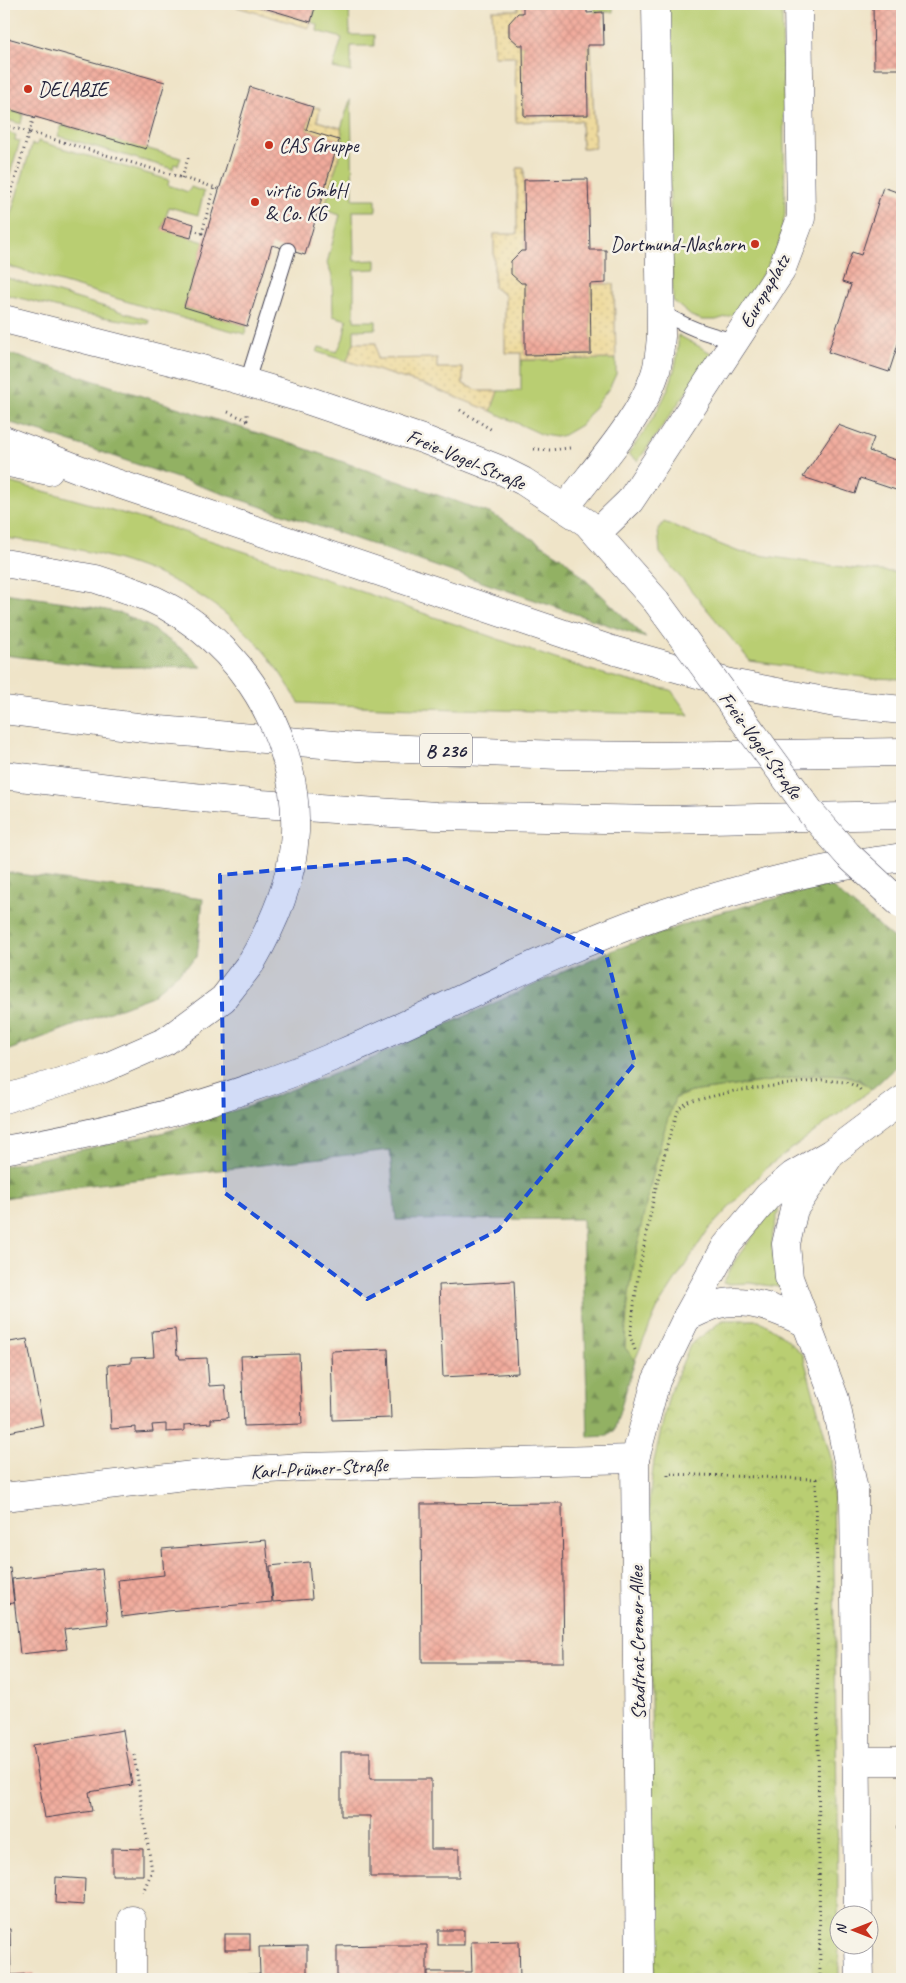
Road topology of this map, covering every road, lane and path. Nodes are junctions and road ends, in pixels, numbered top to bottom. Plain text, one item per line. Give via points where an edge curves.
1 (656, 4) edge
2 (798, 4) edge
3 (34, 117) dead end
4 (4, 125) edge
5 (29, 132) junction
6 (189, 155) dead end
7 (182, 178) junction
8 (214, 188) junction
9 (220, 188) dead end
10 (4, 217) edge
11 (192, 230) dead end
12 (288, 250) dead end
13 (660, 311) junction
14 (4, 319) edge
15 (735, 340) junction
16 (247, 382) junction
17 (4, 440) edge
18 (4, 462) edge
19 (110, 481) junction
20 (565, 508) junction
21 (597, 533) junction
22 (4, 563) edge
23 (4, 710) edge
24 (902, 710) edge
25 (902, 752) edge
26 (4, 775) edge
27 (902, 815) edge
28 (902, 857) edge
29 (902, 905) edge
30 (863, 1093) dead end
31 (4, 1099) edge
32 (902, 1102) edge
33 (4, 1150) edge
34 (831, 1153) junction
35 (687, 1317) junction
36 (808, 1324) junction
37 (635, 1352) dead end
38 (635, 1459) junction
39 (668, 1484) dead end
40 (4, 1497) edge
41 (134, 1755) dead end
42 (856, 1761) junction
43 (902, 1761) edge
44 (896, 1828) dead end
45 (902, 1828) edge
46 (858, 1906) edge
47 (132, 1920) joint
48 (859, 1956) edge
49 (132, 1979) edge
50 (640, 1979) edge
51 (820, 1979) edge
52 (860, 1979) edge

1 - 13 main road
2 - 15 main road, Europaplatz via 801,218 781,271
3 - 5 path
4 - 5 path
5 - 7 path
5 - 10 path
6 - 7 path
7 - 8 path
8 - 9 path
8 - 11 path via 202,233
12 - 16 lane
13 - 15 lane via 693,329
13 - 20 main road via 659,358 648,392 623,432
14 - 16 main road, Freie-Vogel-Straße
15 - 21 main road, Europaplatz via 630,502
16 - 20 main road, Freie-Vogel-Straße via 456,451 501,470
17 - 19 main road
18 - 19 main road
19 - 24 main road via 612,650 730,683 835,703
20 - 21 main road, Freie-Vogel-Straße
21 - 29 main road, Freie-Vogel-Straße, bridge via 656,601 812,814 848,855
22 - 31 main road, bridge via 96,579 129,590 166,606 212,638 259,694 273,720 290,771 295,815 290,872 270,930 251,963 223,999 166,1041 102,1069
23 - 25 main road, B 236 via 160,730 357,747 654,756
26 - 27 main road via 260,804 436,816 662,820
28 - 33 main road via 808,872 652,917 570,949 341,1053 260,1084 163,1116
30 - 37 path via 846,1082 822,1080 734,1091 688,1102 679,1108 655,1190 638,1276 630,1336
32 - 34 main road, Stadtrat-Cremer-Allee
34 - 35 main road, Stadtrat-Cremer-Allee via 793,1175 768,1196 726,1246
34 - 36 main road, Stadtrat-Cremer-Allee via 794,1209 786,1244 789,1278
35 - 36 main road via 717,1304 742,1301 779,1310
35 - 38 main road, Stadtrat-Cremer-Allee via 656,1381
36 - 42 main road, Stadtrat-Cremer-Allee via 835,1399 854,1490
38 - 40 main road, Karl-Prümer-Straße via 220,1472
38 - 50 main road, Stadtrat-Cremer-Allee
39 - 51 path via 668,1474 816,1479
41 - 47 path via 152,1871
42 - 43 main road
42 - 46 main road, Stadtrat-Cremer-Allee
44 - 45 path
47 - 49 main road
48 - 52 main road

